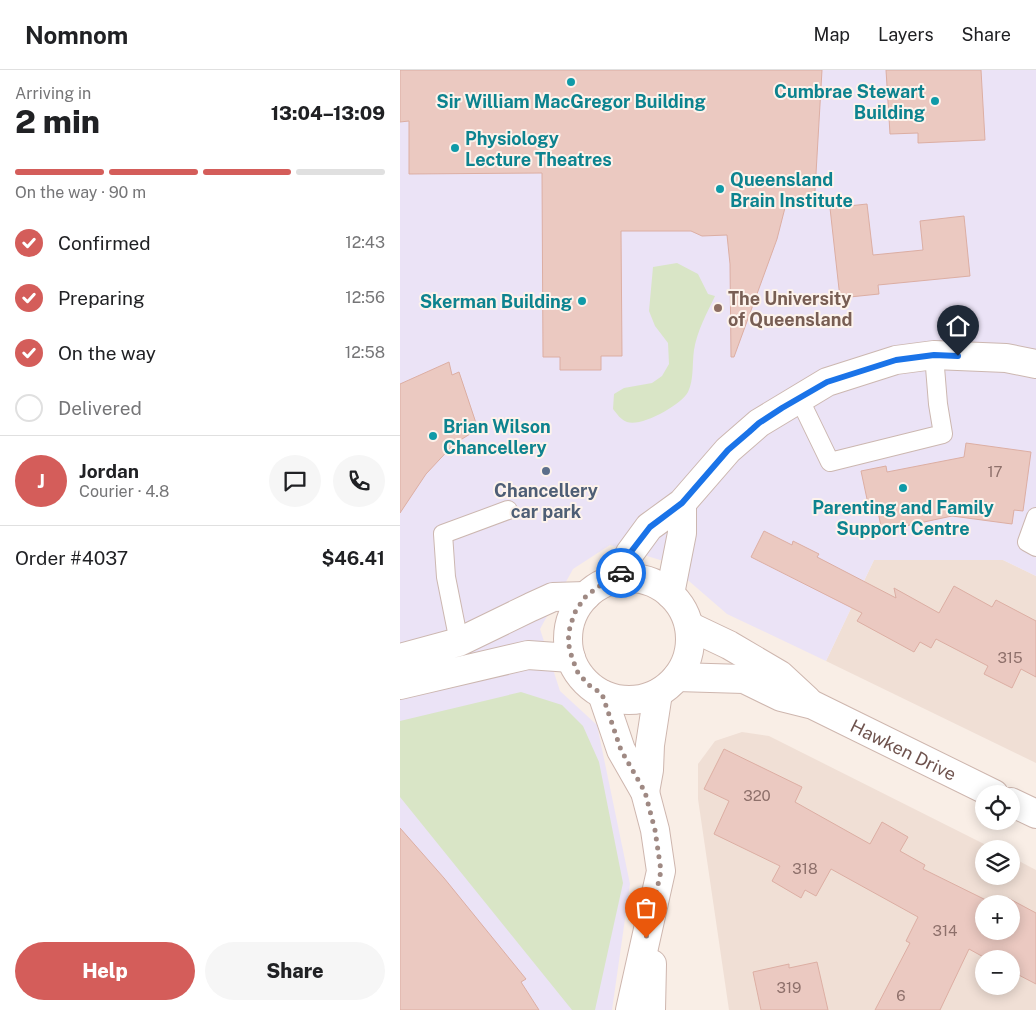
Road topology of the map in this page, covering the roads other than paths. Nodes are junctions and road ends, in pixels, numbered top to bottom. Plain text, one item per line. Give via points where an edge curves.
1 (934, 355) junction
2 (1036, 364) edge
3 (800, 398) junction
4 (682, 503) junction
5 (508, 510) dead end
6 (1036, 517) edge
7 (1036, 547) edge
8 (619, 579) junction
9 (670, 594) junction
10 (586, 596) junction
11 (689, 626) junction
12 (459, 642) junction
13 (400, 658) edge
14 (572, 658) junction
15 (400, 685) edge
16 (668, 685) junction
17 (602, 694) junction
18 (813, 705) junction
19 (976, 785) edge
20 (645, 792) junction
21 (1020, 806) edge
22 (1036, 814) edge
23 (653, 902) junction
24 (630, 1010) edge
25 (651, 1010) edge

1 - 2 main road via 1006,358
1 - 3 main road via 896,360 845,376 827,382
1 - 3 lane via 943,434 830,462
3 - 4 main road via 759,423 728,450
4 - 8 main road via 650,527 630,553
4 - 9 main road via 682,533
5 - 12 lane via 443,534 446,577
6 - 7 lane via 1027,542
8 - 9 main road via 637,578
8 - 10 main road via 601,585
9 - 11 main road via 682,609
10 - 12 main road via 553,598
10 - 14 main road via 570,626 568,642
11 - 16 main road via 690,644 686,661
11 - 18 main road, Hawken Drive via 729,645 780,676
12 - 13 main road
14 - 15 main road via 528,655
14 - 17 main road via 578,673
16 - 17 main road via 640,699 621,700
16 - 18 main road, Hawken Drive via 744,679 781,697
16 - 20 main road via 650,745 650,770
17 - 20 main road via 621,750
18 - 19 main road, Hawken Drive
20 - 23 main road via 661,871
21 - 22 main road
23 - 24 main road
23 - 25 main road

